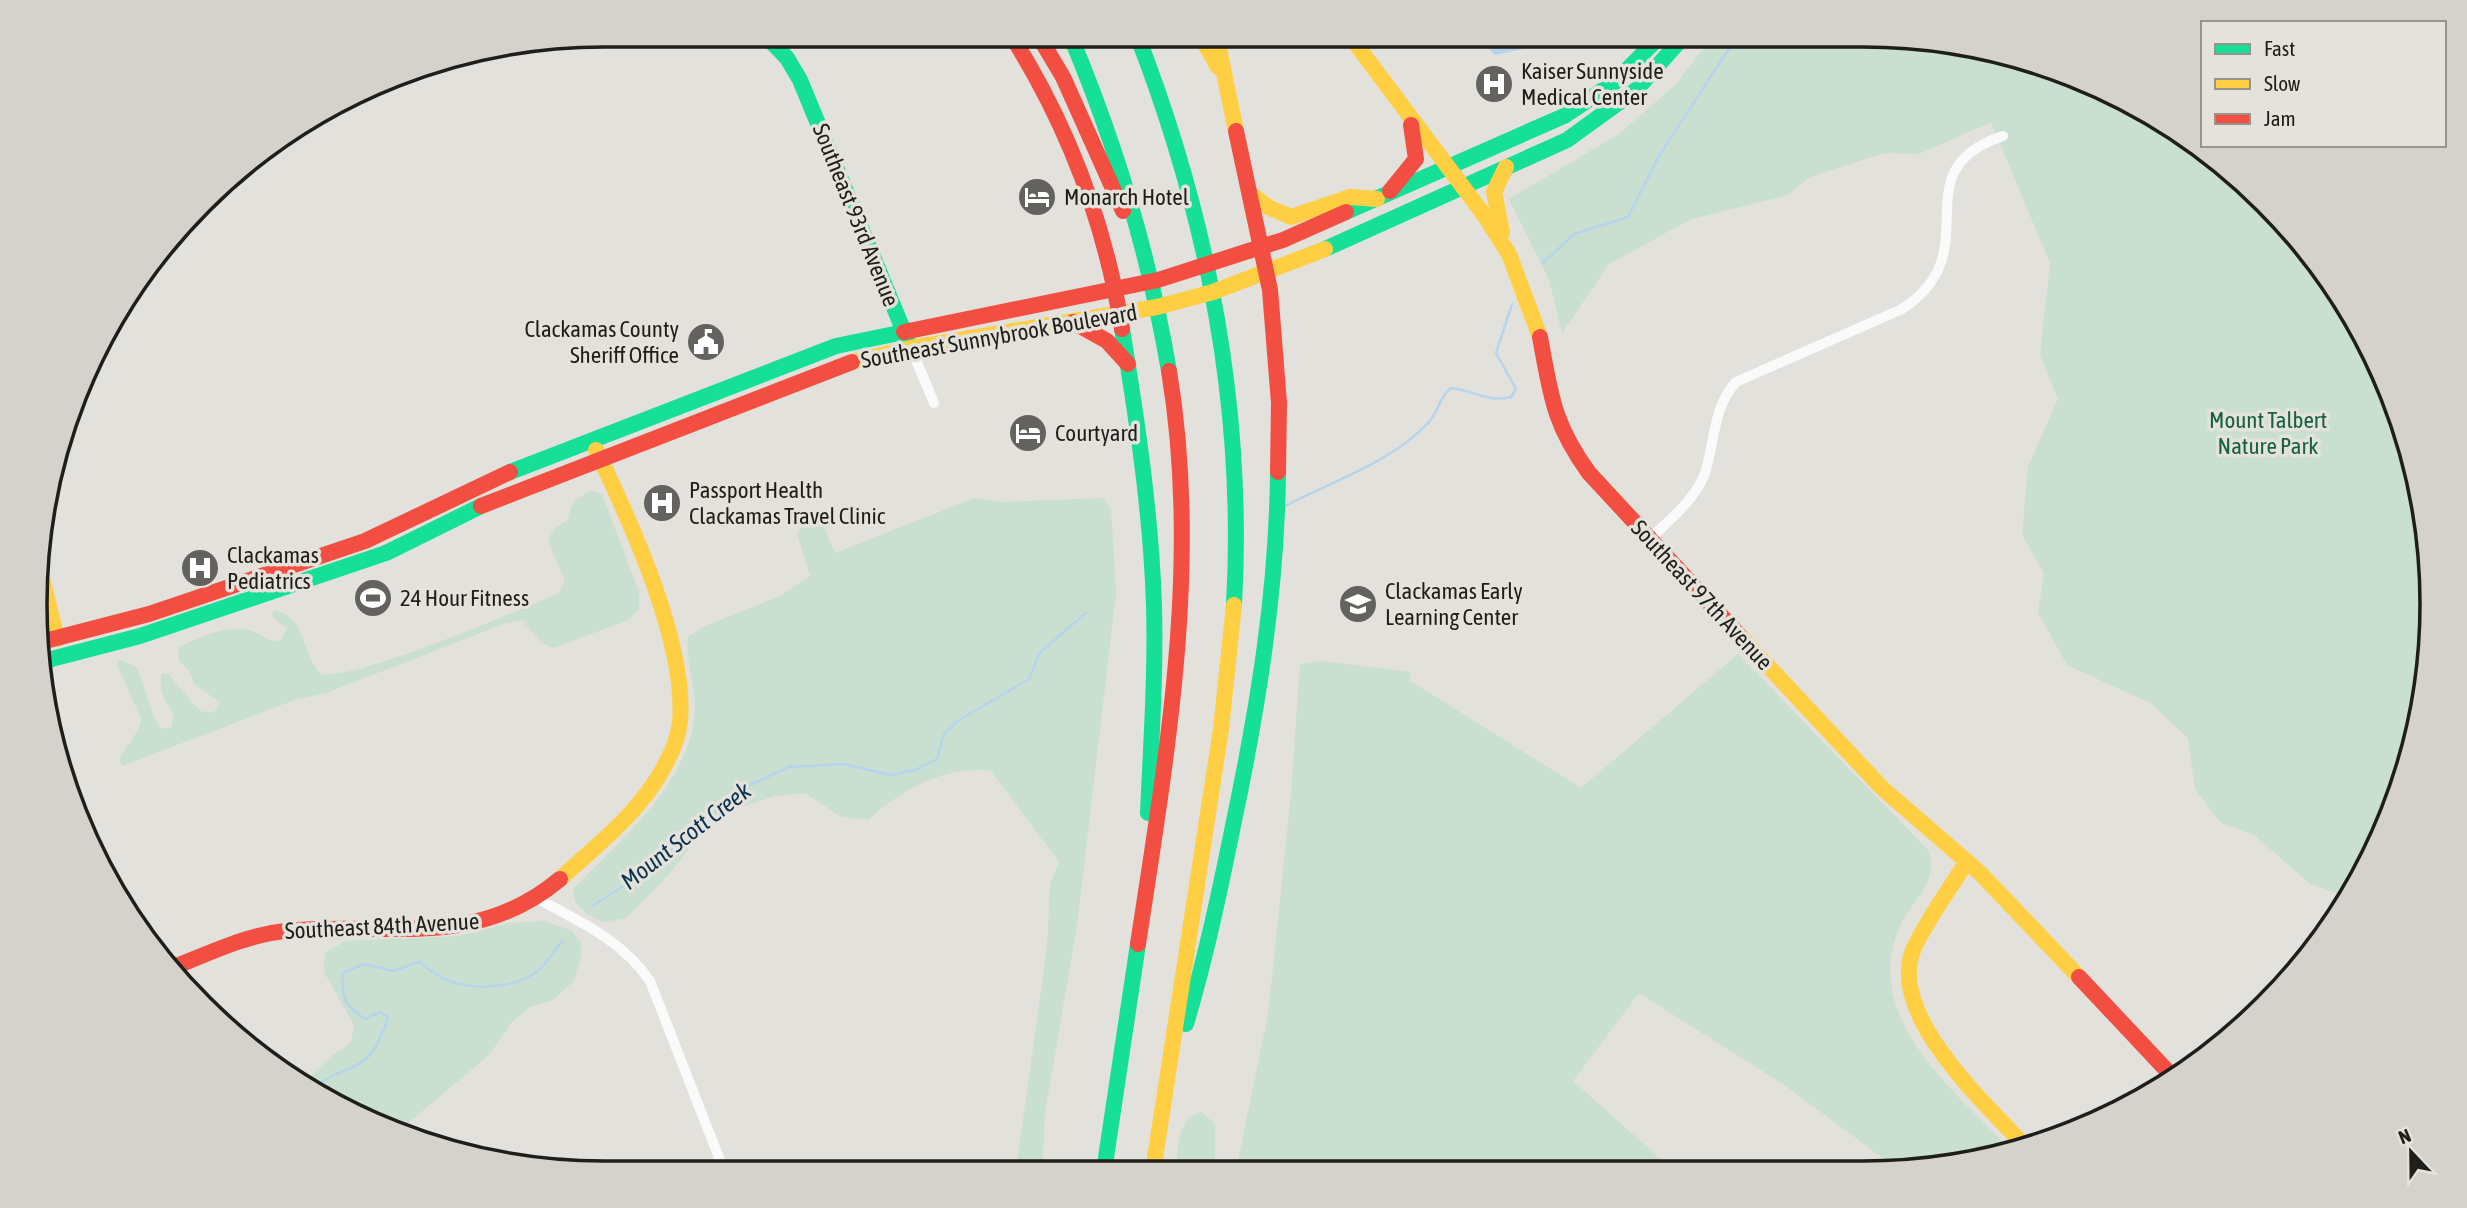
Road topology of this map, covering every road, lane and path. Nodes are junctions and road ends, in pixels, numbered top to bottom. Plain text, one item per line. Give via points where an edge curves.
1 (777, 47) edge
2 (1019, 47) edge
3 (1045, 47) edge
4 (1075, 47) edge
5 (1141, 47) edge
6 (1206, 47) edge
7 (1218, 47) edge
8 (1358, 47) edge
9 (1649, 47) edge
10 (1675, 47) edge
11 (1222, 74) junction
12 (1408, 117) junction
13 (2003, 136) dead end
14 (1506, 167) junction
15 (1448, 169) junction
16 (1462, 186) junction
17 (1252, 195) junction
18 (1381, 198) junction
19 (1263, 247) junction
20 (1509, 254) junction
21 (1150, 269) junction
22 (1268, 273) junction
23 (1123, 287) junction
24 (1128, 313) junction
25 (1073, 322) junction
26 (903, 330) junction
27 (911, 348) junction
28 (1128, 364) junction
29 (785, 366) junction
30 (755, 397) junction
31 (933, 403) dead end
32 (591, 441) junction
33 (600, 458) junction
34 (1650, 539) junction
35 (49, 640) edge
36 (50, 659) edge
37 (1967, 861) junction
38 (536, 898) junction
39 (1145, 902) junction
40 (180, 965) edge
41 (2167, 1070) edge
42 (1167, 1086) junction
43 (2018, 1138) edge
44 (721, 1161) edge
45 (1106, 1161) edge
46 (1155, 1161) edge

1 - 26 main road, Southeast 93rd Avenue via 800,80
2 - 23 main road via 1082,165
3 - 21 main road
4 - 21 main road via 1117,156
5 - 42 main road via 1171,128 1203,245 1222,349 1235,493 1230,652
6 - 11 main road
7 - 11 main road
8 - 12 main road, Southeast 97th Avenue
9 - 15 main road, Southeast Sunnybrook Boulevard via 1615,82 1574,110
10 - 14 main road, Southeast Sunnybrook Boulevard via 1616,107 1567,140
11 - 17 main road
12 - 15 main road, Southeast 97th Avenue
12 - 18 main road via 1416,159
13 - 34 street via 1967,153 1951,175 1945,254 1923,292 1902,309 1736,382 1721,403 1697,489
14 - 16 main road, Southeast Sunnybrook Boulevard
14 - 20 main road via 1494,198
15 - 16 main road, Southeast 97th Avenue
15 - 18 main road, Southeast Sunnybrook Boulevard
16 - 20 main road, Southeast 97th Avenue
16 - 22 main road, Southeast Sunnybrook Boulevard
17 - 18 main road via 1279,216 1292,218 1352,197
17 - 19 main road
18 - 19 main road, Southeast Sunnybrook Boulevard
19 - 22 main road
19 - 23 main road, Southeast Sunnybrook Boulevard
20 - 34 main road, Southeast 97th Avenue via 1541,340 1552,406 1568,444
21 - 39 main road via 1177,435 1182,575 1170,740
22 - 24 main road, Southeast Sunnybrook Boulevard
22 - 42 main road via 1279,403 1272,594 1249,749 1207,954
23 - 24 main road
23 - 26 main road, Southeast Sunnybrook Boulevard
24 - 25 main road, Southeast Sunnybrook Boulevard
24 - 28 main road
25 - 27 main road, Southeast Sunnybrook Boulevard
25 - 28 main road via 1107,341
26 - 27 main road, Southeast 93rd Avenue
26 - 29 main road, Southeast Sunnybrook Boulevard via 836,346
27 - 30 main road, Southeast Sunnybrook Boulevard via 847,363
27 - 31 street, Southeast 93rd Avenue
28 - 39 main road via 1154,603
29 - 30 main road via 777,377 758,386
29 - 32 main road, Southeast Sunnybrook Boulevard
30 - 33 main road, Southeast Sunnybrook Boulevard
32 - 33 main road, Southeast 84th Avenue
32 - 35 main road, Southeast Sunnybrook Boulevard via 473,488 377,537 158,611
33 - 36 main road, Southeast Sunnybrook Boulevard via 502,496 386,553 141,636
33 - 38 main road, Southeast 84th Avenue via 650,579 678,684 680,719 666,764 638,804
34 - 37 main road, Southeast 97th Avenue via 1882,788
37 - 41 main road, Southeast 97th Avenue
37 - 43 main road via 1913,950 1908,986 1917,1013 1938,1045
38 - 40 main road, Southeast 84th Avenue via 472,924 264,934
38 - 44 street via 613,941 644,972
39 - 45 main road
42 - 46 main road

